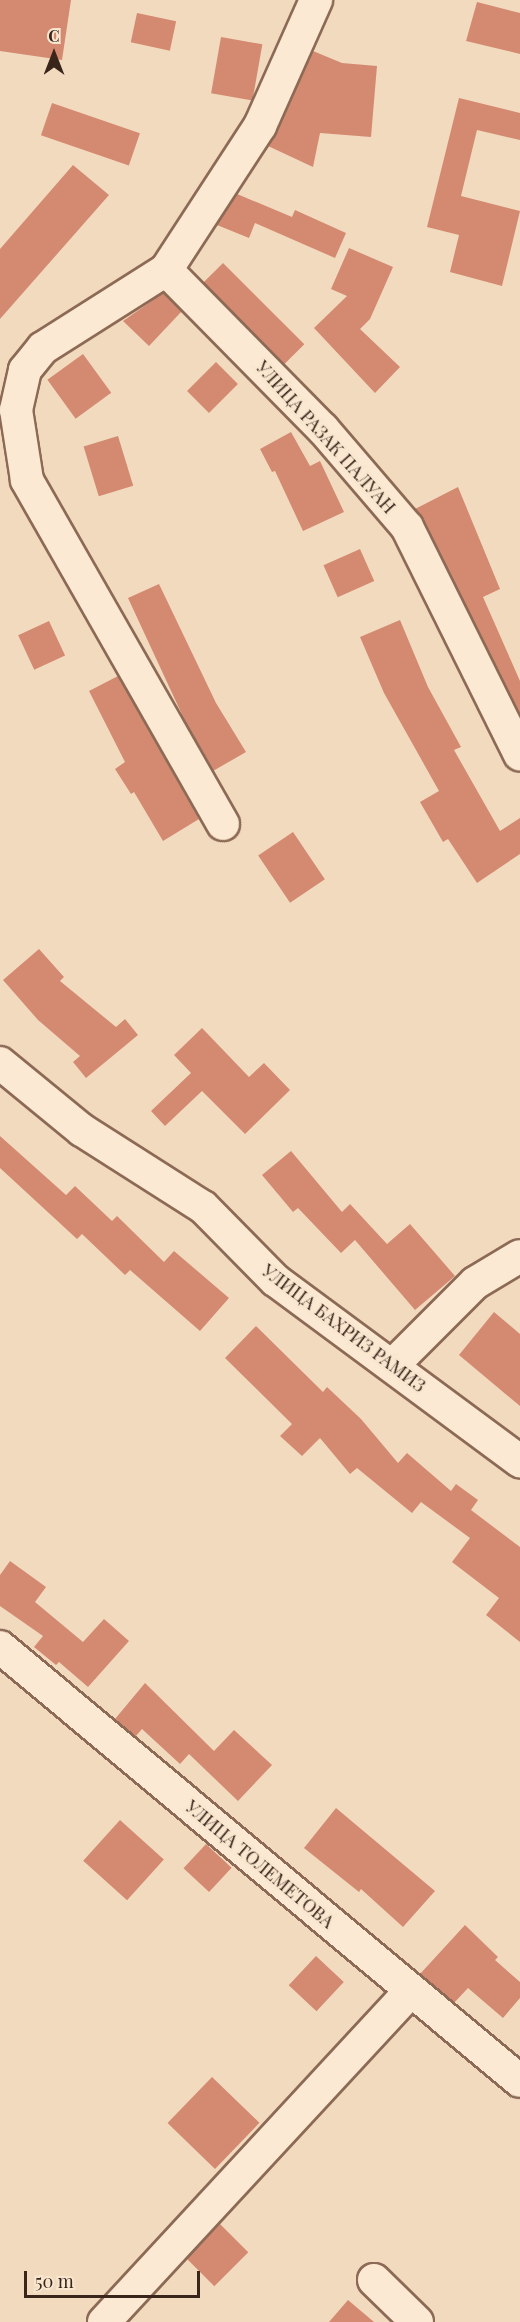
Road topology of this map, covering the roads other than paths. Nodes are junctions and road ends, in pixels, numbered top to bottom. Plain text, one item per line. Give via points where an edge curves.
1 (316, 0) edge
2 (166, 270) junction
3 (520, 755) edge
4 (224, 824) dead end
5 (1, 1066) edge
6 (520, 1256) edge
7 (393, 1365) junction
8 (520, 1461) edge
9 (0, 1647) edge
10 (411, 1990) junction
11 (520, 2081) edge
12 (374, 2280) dead end
13 (104, 2322) edge
14 (417, 2322) edge

1 - 2 street via 260,126
2 - 3 street, УЛИЦА РАЗАК ПАЛУАН via 323,429 407,527
2 - 4 street via 43,348 25,370 16,410 27,480
5 - 7 street, УЛИЦА БАХРИЗ РАМИЗ via 82,1130 203,1208 275,1280
6 - 7 street via 475,1283
7 - 8 street, УЛИЦА БАХРИЗ РАМИЗ
9 - 10 street, УЛИЦА ТОЛЕМЕТОВА
10 - 11 street, УЛИЦА ТОЛЕМЕТОВА
10 - 13 street
12 - 14 street

